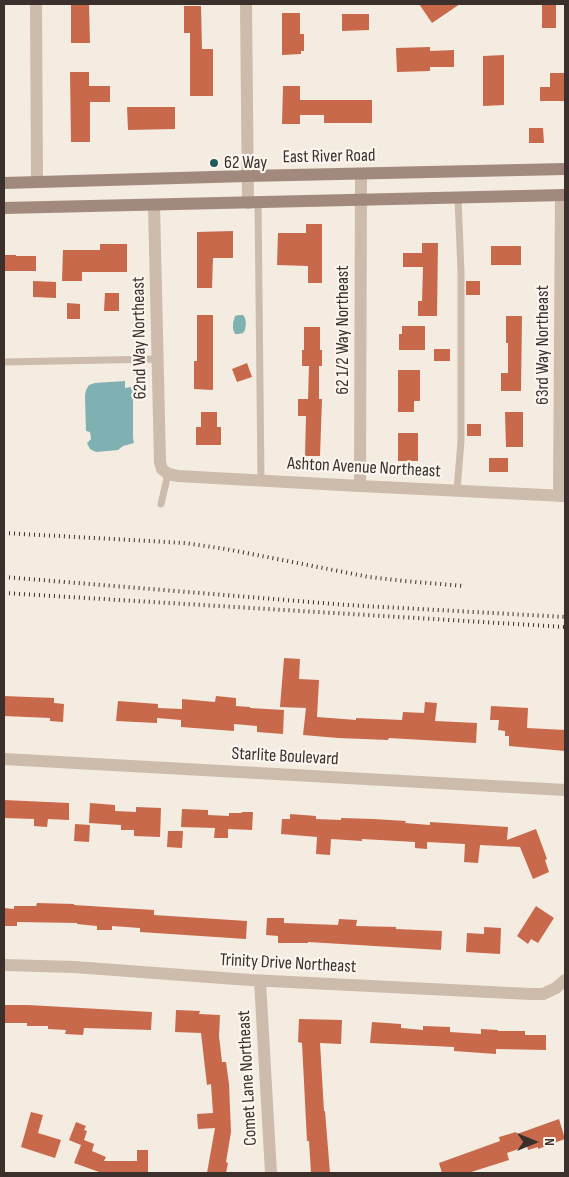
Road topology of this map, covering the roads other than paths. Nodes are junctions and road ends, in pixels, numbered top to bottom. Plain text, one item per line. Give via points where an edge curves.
1 (36, 4) edge
2 (246, 4) edge
3 (565, 169) edge
4 (361, 174) junction
5 (247, 176) junction
6 (37, 182) junction
7 (4, 183) edge
8 (563, 195) edge
9 (458, 198) junction
10 (362, 201) junction
11 (253, 203) junction
12 (154, 205) junction
13 (4, 208) edge
14 (158, 359) junction
15 (4, 362) edge
16 (165, 471) junction
17 (261, 480) junction
18 (360, 486) junction
19 (458, 490) junction
20 (562, 496) edge
21 (161, 504) dead end
22 (4, 759) edge
23 (565, 790) edge
24 (4, 966) edge
25 (565, 980) edge
26 (260, 981) junction
27 (271, 1173) edge

1 - 6 street
2 - 5 street
3 - 4 main road, East River Road
4 - 5 main road, East River Road
4 - 10 street, 62 1/2 Way Northeast
5 - 6 main road, East River Road
5 - 11 street
6 - 7 main road, East River Road
8 - 9 main road
8 - 20 street, 63rd Way Northeast
9 - 10 main road
9 - 19 lane via 461,272
10 - 11 main road
10 - 18 street, 62 1/2 Way Northeast
11 - 12 main road
11 - 17 lane
12 - 13 main road
12 - 14 street, 62nd Way Northeast
14 - 15 lane
14 - 16 street, 62nd Way Northeast via 160,462
16 - 17 street, Ashton Avenue Northeast via 178,476
16 - 21 lane
17 - 18 street, Ashton Avenue Northeast
18 - 19 street, Ashton Avenue Northeast
19 - 20 street, Ashton Avenue Northeast
22 - 23 street, Starlite Boulevard
24 - 26 street, Trinity Drive Northeast via 74,967
25 - 26 street, Trinity Drive Northeast via 543,994
26 - 27 street, Comet Lane Northeast

